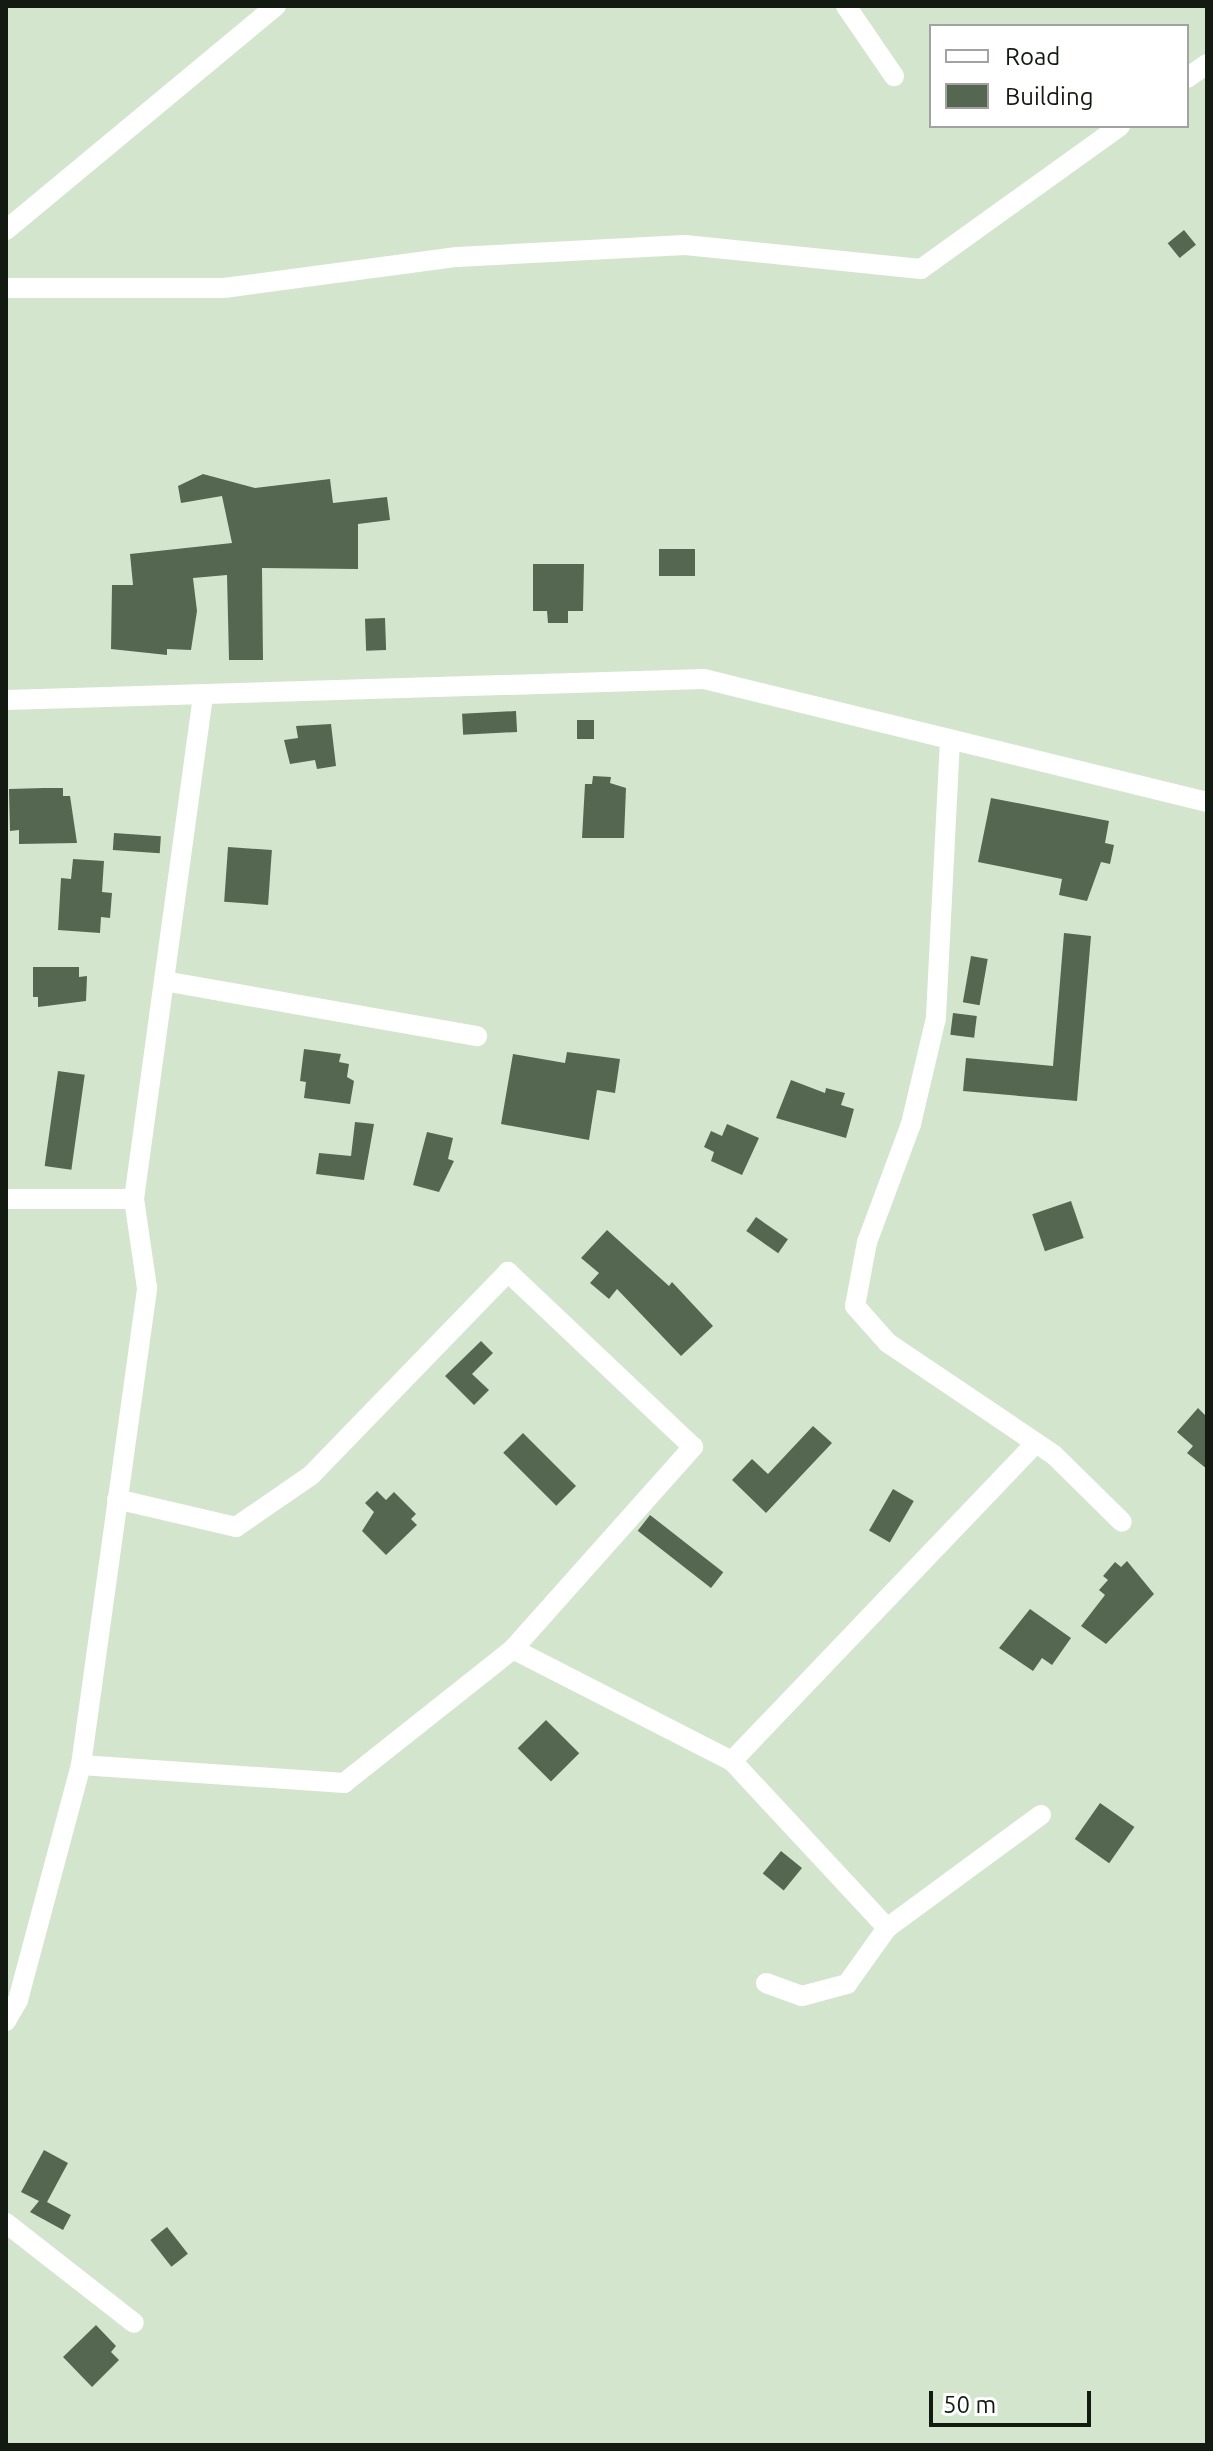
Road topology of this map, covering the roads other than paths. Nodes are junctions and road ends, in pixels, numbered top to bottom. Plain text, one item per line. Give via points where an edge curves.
1 (276, 6) edge
2 (846, 6) edge
3 (1207, 64) edge
4 (894, 76) dead end
5 (1189, 77) edge
6 (1117, 128) edge
7 (6, 230) edge
8 (6, 288) edge
9 (203, 696) junction
10 (6, 700) edge
11 (950, 740) junction
12 (1207, 802) edge
13 (164, 981) junction
14 (477, 1036) dead end
15 (6, 1199) edge
16 (134, 1199) junction
17 (1036, 1443) junction
18 (117, 1499) junction
19 (1122, 1522) dead end
20 (513, 1649) junction
21 (732, 1761) junction
22 (81, 1765) junction
23 (1041, 1815) dead end
24 (887, 1928) junction
25 (766, 1983) dead end
26 (6, 2021) edge
27 (6, 2223) edge
28 (134, 2323) dead end

1 - 7 street
2 - 4 street
3 - 5 street
6 - 8 street via 921,269 685,245 457,257 224,288
9 - 10 street
9 - 11 street via 704,679
9 - 13 street
11 - 12 street
11 - 17 street via 936,1018 911,1124 867,1242 855,1306 888,1343
13 - 14 street
13 - 16 street
15 - 16 street
16 - 18 street via 147,1288
17 - 19 street
17 - 21 street
18 - 20 street via 236,1527 310,1476 508,1272 693,1447
18 - 22 street
20 - 21 street
20 - 22 street via 344,1783
21 - 24 street
22 - 26 street via 18,2000
23 - 24 street
24 - 25 street via 847,1984 802,1996
27 - 28 street

